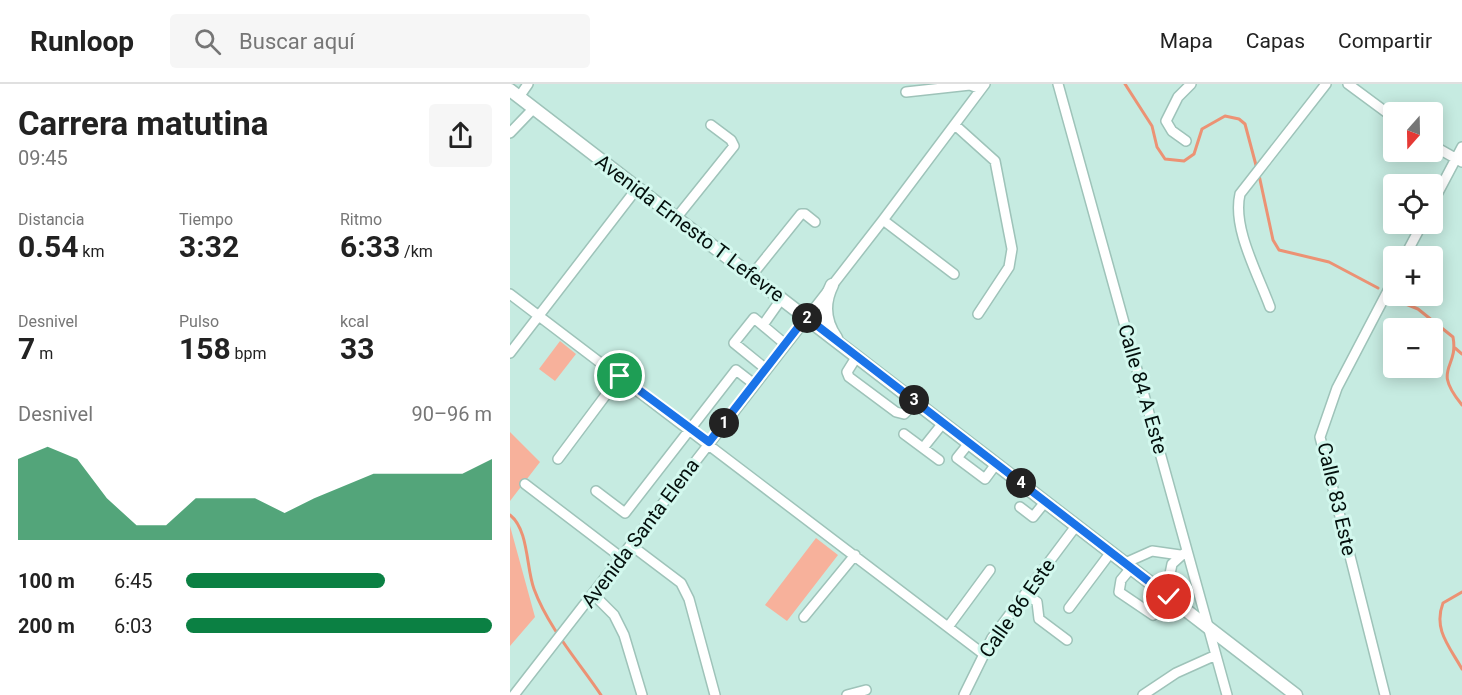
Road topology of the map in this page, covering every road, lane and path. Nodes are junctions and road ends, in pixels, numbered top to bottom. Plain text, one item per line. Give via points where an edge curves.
1 (528, 84) edge
2 (1058, 84) edge
3 (1191, 84) edge
4 (1326, 84) edge
5 (1348, 84) edge
6 (983, 87) edge
7 (906, 92) dead end
8 (514, 94) edge
9 (534, 108) junction
10 (1383, 110) edge
11 (711, 125) dead end
12 (955, 125) junction
13 (510, 133) edge
14 (1186, 141) dead end
15 (1462, 147) edge
16 (1443, 152) edge
17 (1459, 161) edge
18 (1443, 186) edge
19 (638, 188) junction
20 (677, 217) junction
21 (883, 220) junction
22 (815, 222) dead end
23 (954, 274) dead end
24 (752, 275) junction
25 (832, 285) junction
26 (510, 294) edge
27 (782, 298) junction
28 (1383, 300) edge
29 (1270, 307) dead end
30 (978, 314) dead end
31 (539, 315) junction
32 (806, 317) junction
33 (763, 325) junction
34 (785, 344) junction
35 (840, 344) junction
36 (510, 353) edge
37 (857, 356) junction
38 (766, 369) junction
39 (620, 376) junction
40 (754, 384) junction
41 (916, 402) junction
42 (944, 423) junction
43 (690, 428) junction
44 (904, 434) dead end
45 (709, 442) junction
46 (969, 443) junction
47 (923, 448) junction
48 (558, 459) dead end
49 (939, 460) dead end
50 (996, 464) junction
51 (525, 484) dead end
52 (596, 491) dead end
53 (1045, 502) junction
54 (1020, 507) dead end
55 (1076, 526) junction
56 (632, 546) junction
57 (1111, 552) junction
58 (1184, 554) junction
59 (855, 555) junction
60 (622, 558) junction
61 (1128, 565) junction
62 (990, 570) dead end
63 (593, 594) junction
64 (1026, 594) junction
65 (1168, 596) junction
66 (1069, 608) dead end
67 (804, 617) dead end
68 (948, 627) junction
69 (1208, 627) junction
70 (1067, 640) dead end
71 (982, 653) junction
72 (1216, 655) junction
73 (866, 690) dead end
74 (513, 695) edge
75 (642, 695) edge
76 (715, 695) edge
77 (847, 695) edge
78 (964, 695) edge
79 (1143, 695) edge
80 (1227, 695) edge
81 (1296, 695) edge
82 (1385, 695) edge

1 - 8 street
2 - 58 street, Calle 84 A Este
3 - 14 street via 1178,97 1167,121 1172,131
4 - 29 street via 1252,177 1236,208
5 - 10 street
6 - 7 street
6 - 12 street, Avenida Santa Elena
8 - 9 main road, Avenida Ernesto T Lefevre
9 - 13 street
9 - 19 main road, Avenida Ernesto T Lefevre
11 - 20 street via 734,146
12 - 21 street, Avenida Santa Elena
12 - 30 street via 995,161 1012,249 1010,267
15 - 17 street
16 - 17 street
17 - 18 street
19 - 20 main road, Avenida Ernesto T Lefevre
19 - 31 street
20 - 24 main road, Avenida Ernesto T Lefevre
21 - 23 street
21 - 25 street, Avenida Santa Elena
22 - 24 street via 801,214
24 - 27 main road, Avenida Ernesto T Lefevre
25 - 32 street, Avenida Santa Elena
25 - 35 main road via 826,313
26 - 31 street
27 - 32 main road, Avenida Ernesto T Lefevre
27 - 33 street
28 - 82 street, Calle 83 Este via 1336,388 1320,437
31 - 36 street
31 - 39 street
32 - 34 street, Avenida Santa Elena
32 - 35 main road, Avenida Ernesto T Lefevre
33 - 34 street
33 - 38 street via 754,318 734,343
34 - 38 street, Avenida Santa Elena
35 - 37 main road, Avenida Ernesto T Lefevre
37 - 41 main road, Avenida Ernesto T Lefevre
37 - 41 street via 849,377 896,412 907,412
38 - 40 street, Avenida Santa Elena
39 - 43 street
39 - 48 street
40 - 43 street via 735,370
40 - 45 street, Avenida Santa Elena
41 - 42 main road, Avenida Ernesto T Lefevre
42 - 46 main road, Avenida Ernesto T Lefevre
42 - 47 street
43 - 45 street
43 - 52 street via 625,513
44 - 47 street
45 - 56 street, Avenida Santa Elena
45 - 59 street
46 - 50 main road, Avenida Ernesto T Lefevre
46 - 50 street via 957,458 985,479
47 - 49 street
50 - 53 main road, Avenida Ernesto T Lefevre
51 - 60 street
53 - 54 street via 1033,517
53 - 55 main road, Avenida Ernesto T Lefevre
55 - 57 main road, Avenida Ernesto T Lefevre
55 - 64 street, Calle 86 Este
56 - 60 street, Avenida Santa Elena
56 - 76 street via 681,583 689,599
57 - 61 main road, Avenida Ernesto T Lefevre
57 - 66 street
58 - 61 street via 1152,550
58 - 65 street via 1172,564
58 - 69 street, Calle 84 A Este
59 - 67 street
59 - 68 street
60 - 63 street, Avenida Santa Elena
61 - 65 main road, Avenida Ernesto T Lefevre
61 - 65 street via 1119,592 1154,615
62 - 68 street
63 - 74 street, Avenida Santa Elena
63 - 75 street via 614,615 624,635
64 - 70 street via 1037,602 1039,619
64 - 71 street, Calle 86 Este
65 - 69 main road, Avenida Ernesto T Lefevre
68 - 71 street
69 - 72 street, Calle 84 A Este
69 - 81 main road, Avenida Ernesto T Lefevre
71 - 78 street, Calle 86 Este
72 - 79 street via 1176,673
72 - 80 street, Calle 84 A Este
73 - 77 street

